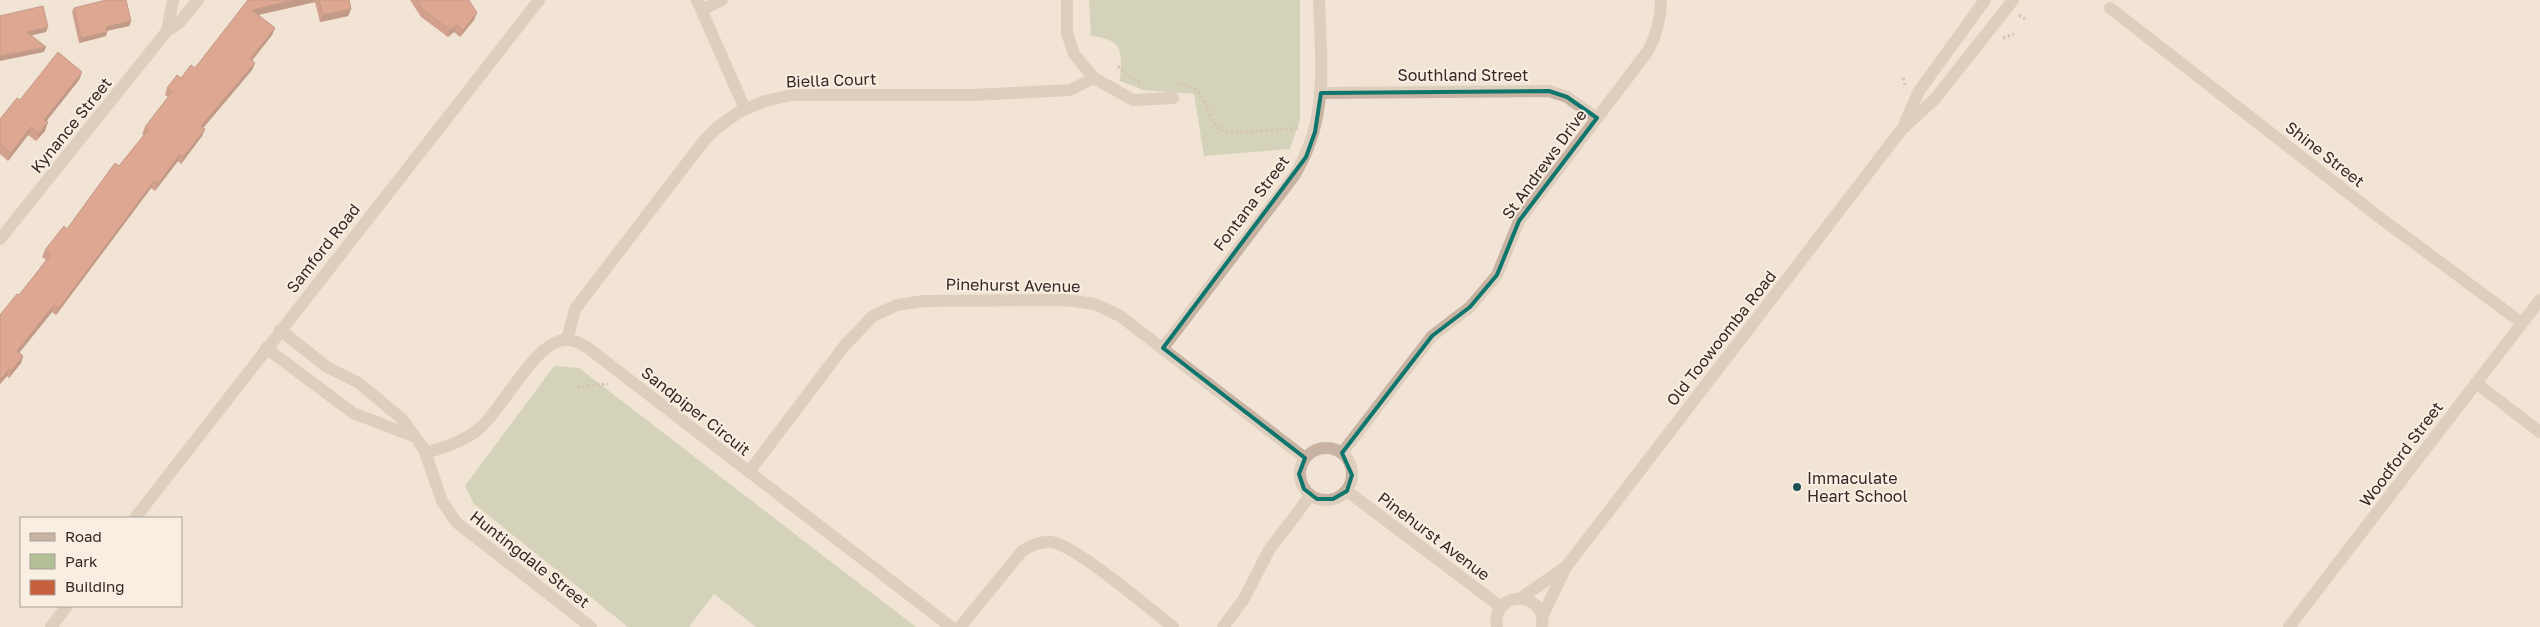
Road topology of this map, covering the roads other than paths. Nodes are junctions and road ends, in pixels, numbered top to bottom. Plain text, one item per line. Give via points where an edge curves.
1 (173, 0) edge
2 (539, 0) edge
3 (722, 0) edge
4 (1067, 0) edge
5 (1319, 0) edge
6 (1661, 0) edge
7 (1985, 0) edge
8 (2013, 0) edge
9 (195, 2) edge
10 (2110, 4) edge
11 (699, 5) edge
12 (167, 31) junction
13 (1094, 78) junction
14 (1321, 93) junction
15 (1174, 98) dead end
16 (746, 109) junction
17 (1597, 118) junction
18 (1902, 129) junction
19 (0, 239) edge
20 (2540, 300) edge
21 (2522, 323) junction
22 (280, 330) junction
23 (567, 340) junction
24 (266, 348) junction
25 (1163, 348) junction
26 (2476, 383) junction
27 (2540, 432) edge
28 (413, 436) junction
29 (426, 453) junction
30 (1342, 453) junction
31 (1305, 458) junction
32 (749, 472) junction
33 (1346, 491) junction
34 (1310, 496) junction
35 (136, 517) edge
36 (1566, 567) junction
37 (1521, 598) junction
38 (66, 607) edge
39 (1501, 607) junction
40 (1542, 622) edge
41 (51, 627) edge
42 (591, 627) edge
43 (951, 627) edge
44 (960, 627) edge
45 (1173, 627) edge
46 (1223, 627) edge
47 (1497, 627) edge
48 (2289, 627) edge

1 - 12 street
2 - 22 street, Samford Road
3 - 11 street
4 - 13 street via 1068,33 1074,54
5 - 14 street, Fontana Street
6 - 17 street, St Andrews Drive via 1656,36 1648,52
7 - 18 street, Old Toowoomba Road via 1919,91
8 - 18 street, Old Toowoomba Road via 1935,99
9 - 12 street, Kynance Street via 179,23
10 - 21 street, Shine Street via 2124,19
11 - 16 street
12 - 19 street, Kynance Street
13 - 15 street via 1133,100
13 - 16 street, Biella Court via 1070,90 973,95 799,94
14 - 17 street, Southland Street via 1549,90 1567,97
14 - 25 street, Fontana Street via 1315,132 1306,157
16 - 23 street, Biella Court via 718,127 699,147 575,308
17 - 30 street, St Andrews Drive via 1519,222 1497,275 1470,308 1432,336
18 - 36 street, Old Toowoomba Road
20 - 21 street, Woodford Street
21 - 26 street, Woodford Street
22 - 24 street, Samford Road
22 - 28 street, Huntingdale Street via 327,367 365,388 402,419
23 - 29 street via 555,342 544,349 480,428 460,441
23 - 32 street, Sandpiper Circuit via 588,348
24 - 28 street via 353,413
24 - 35 street, Samford Road
25 - 31 street, Pinehurst Avenue
25 - 32 street, Pinehurst Avenue via 1108,309 1080,301 924,301 897,304 873,316 845,344
26 - 27 street
26 - 48 street, Woodford Street
28 - 29 street, Huntingdale Street
29 - 42 street, Huntingdale Street via 442,502 456,522
30 - 31 street via 1326,447 1311,452
30 - 33 street via 1351,466 1351,483
31 - 34 street via 1299,474 1300,482
32 - 43 street, Sandpiper Circuit
33 - 34 street via 1341,496 1325,500
33 - 39 street, Pinehurst Avenue
34 - 46 street via 1269,550 1244,599
36 - 37 street, Old Toowoomba Road
36 - 40 street, Old Toowoomba Road
37 - 39 street, Old Toowoomba Road via 1510,600
37 - 40 street via 1535,604
38 - 41 street
39 - 47 street via 1497,614
44 - 45 street via 1022,552 1036,544 1052,542 1073,550

